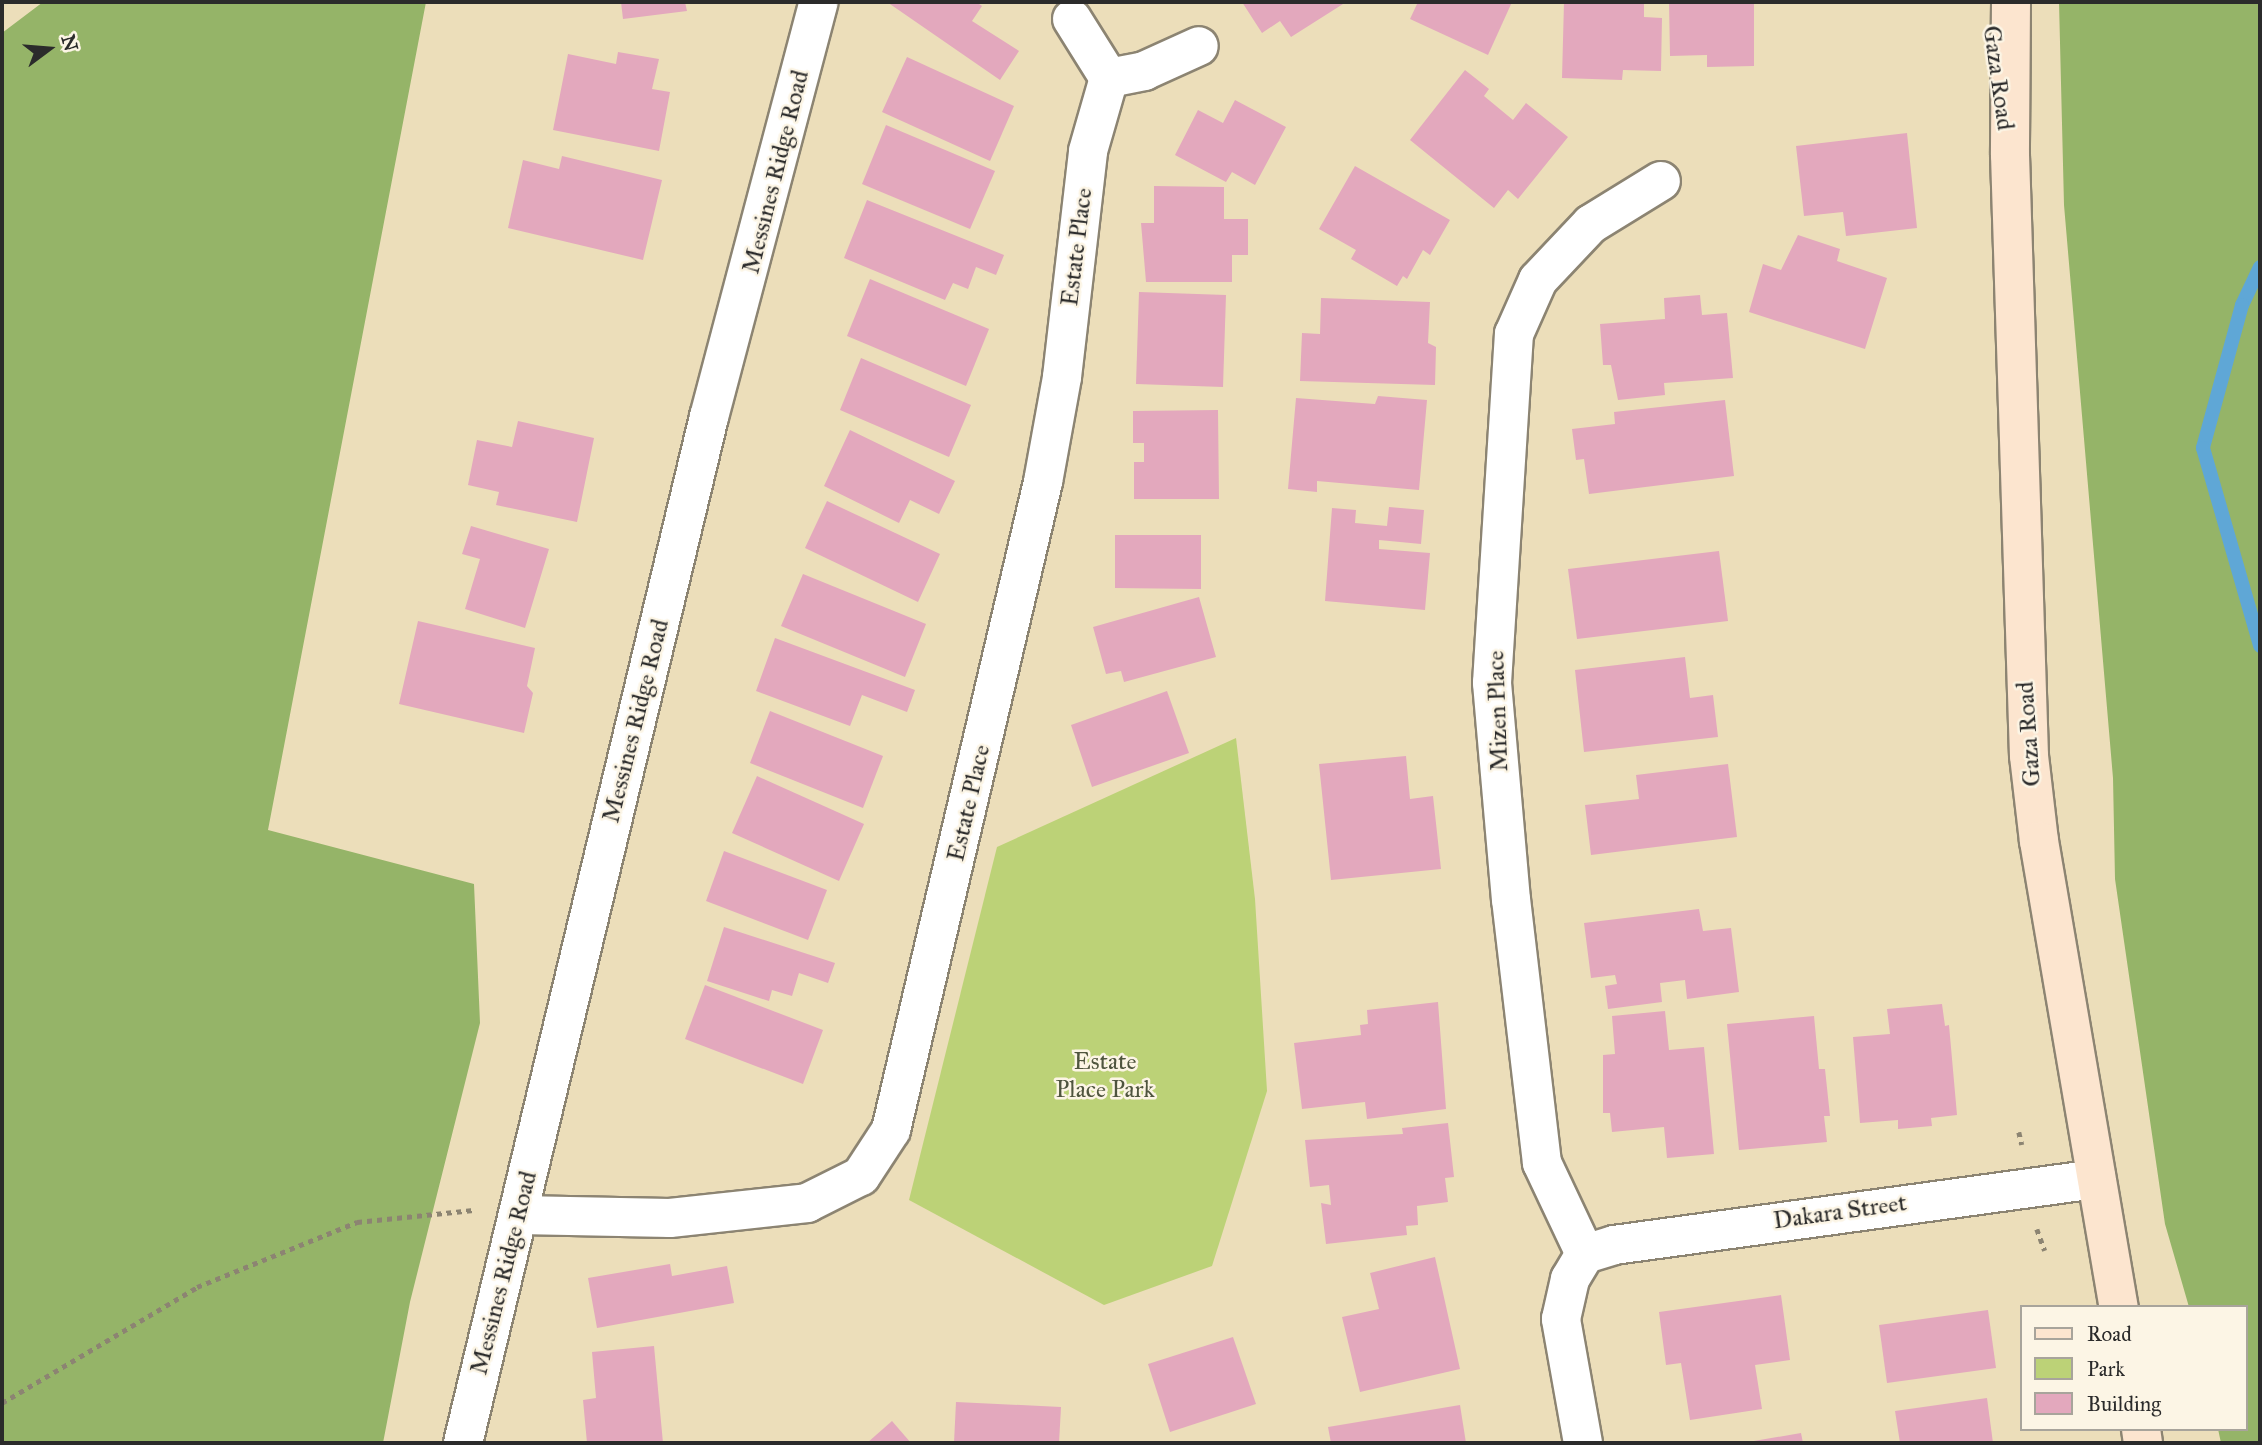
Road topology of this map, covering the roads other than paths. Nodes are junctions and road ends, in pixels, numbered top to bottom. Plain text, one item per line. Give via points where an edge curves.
1 (819, 2) edge
2 (1987, 2) edge
3 (2011, 2) edge
4 (1072, 19) dead end
5 (1199, 46) dead end
6 (1109, 78) junction
7 (2010, 155) junction
8 (1661, 181) dead end
9 (2096, 1179) junction
10 (519, 1215) junction
11 (1585, 1254) junction
12 (2119, 1305) edge
13 (463, 1443) edge
14 (1583, 1443) edge

1 - 10 street, Messines Ridge Road via 709,417
2 - 7 main road, Gaza Road
3 - 7 main road, Gaza Road
4 - 6 street
5 - 6 street via 1144,71
6 - 10 street, Estate Place via 1088,151 1062,377 1043,482 891,1130 861,1176 807,1203 670,1218
7 - 9 main road, Gaza Road via 2029,756
8 - 11 street, Mizen Place via 1591,224 1538,280 1514,334 1492,683 1511,900 1542,1163
9 - 11 street, Dakara Street via 1614,1245
9 - 12 main road, Gaza Road
10 - 13 street, Messines Ridge Road
11 - 14 street via 1570,1279 1561,1319

